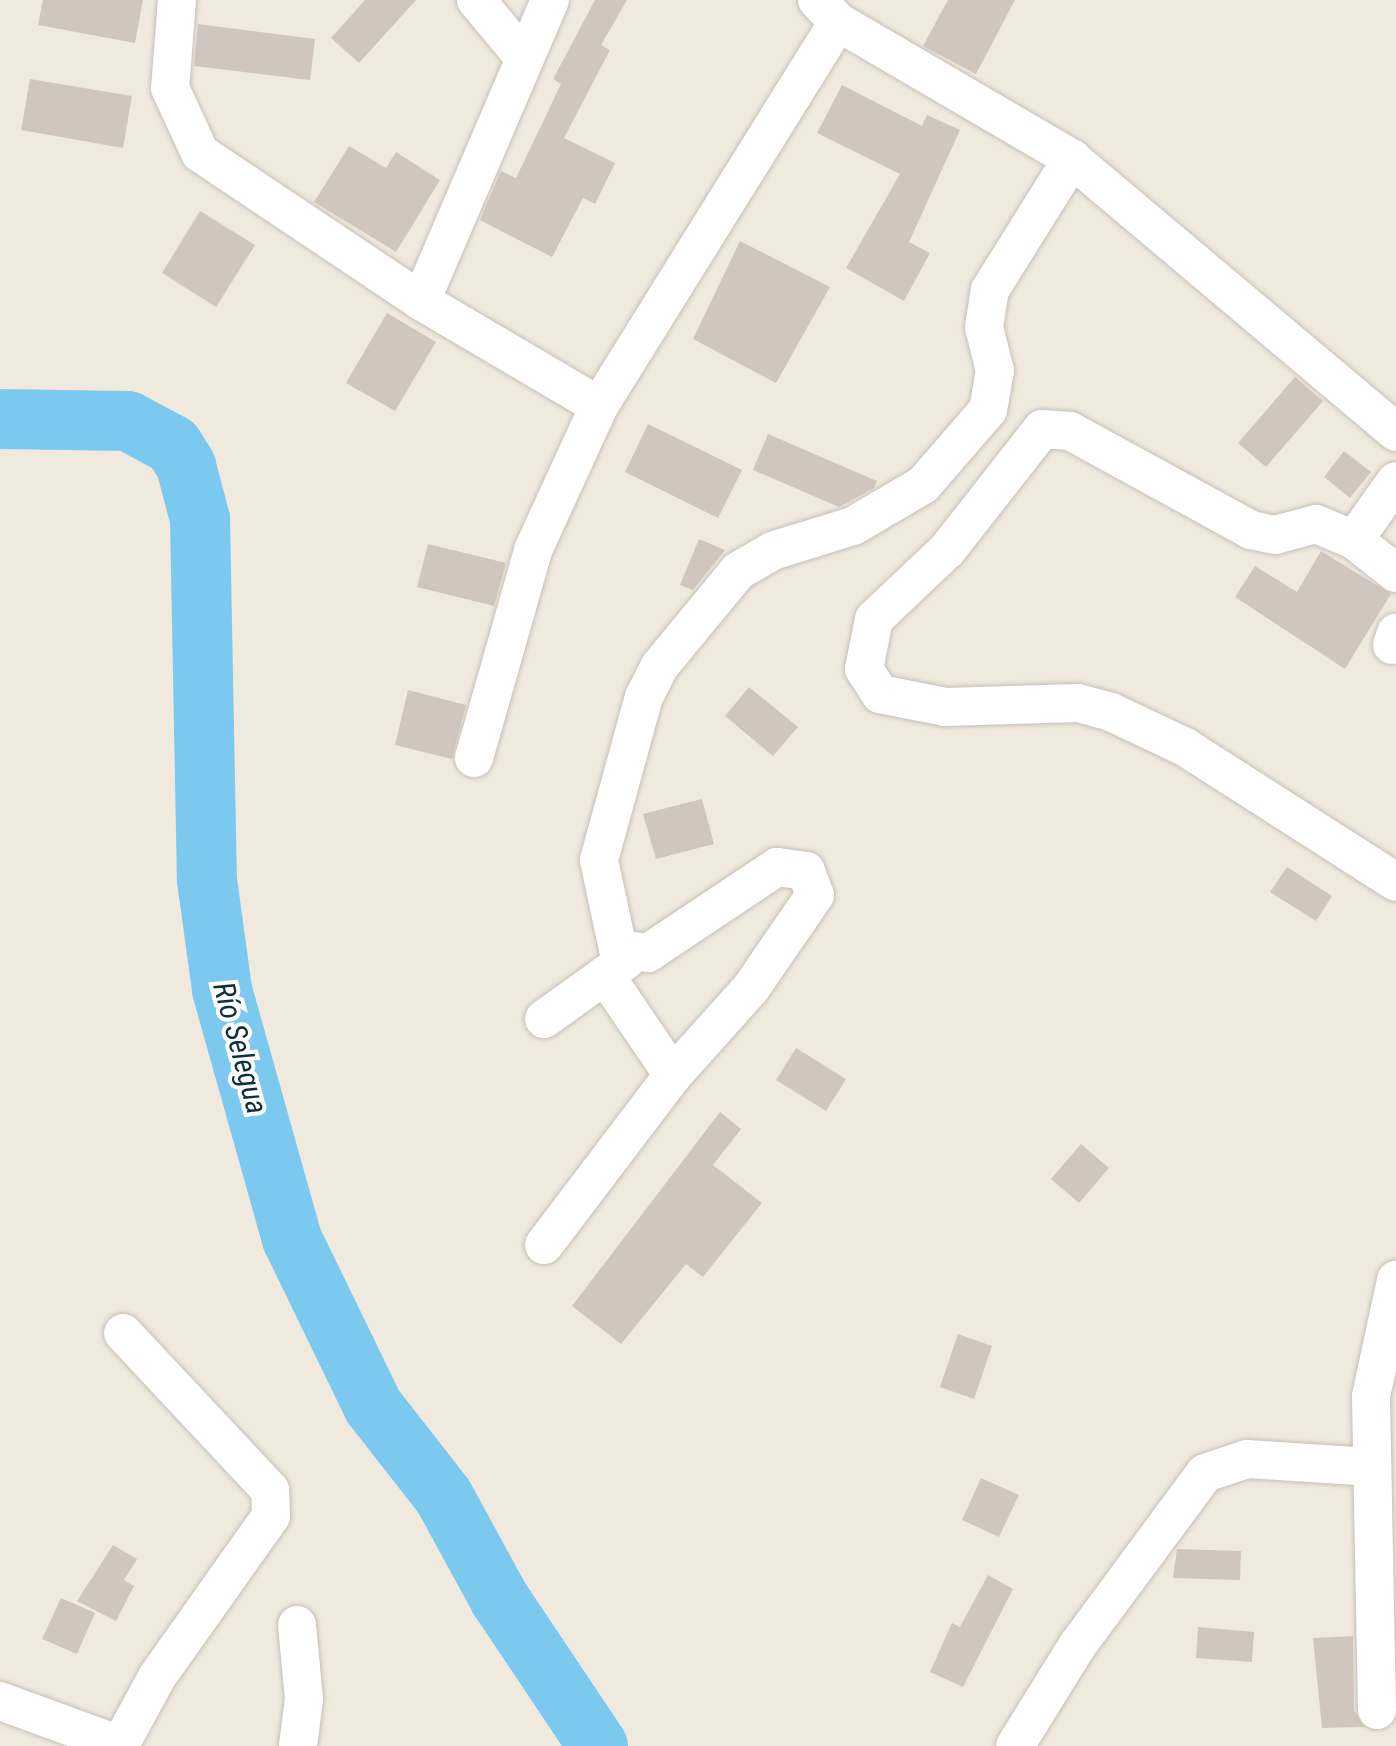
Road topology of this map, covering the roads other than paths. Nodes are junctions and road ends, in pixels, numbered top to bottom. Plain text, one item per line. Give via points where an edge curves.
1 (178, 0) edge
2 (476, 0) edge
3 (550, 0) edge
4 (828, 11) edge
5 (522, 56) junction
6 (1072, 160) junction
7 (421, 301) junction
8 (600, 406) junction
9 (1396, 432) edge
10 (1396, 482) edge
11 (1354, 540) junction
12 (1396, 573) edge
13 (474, 758) dead end
14 (1396, 882) edge
15 (618, 966) junction
16 (544, 1020) dead end
17 (673, 1075) junction
18 (544, 1244) dead end
19 (1396, 1280) edge
20 (124, 1333) dead end
21 (1370, 1467) junction
22 (298, 1625) dead end
23 (0, 1701) edge
24 (1377, 1710) dead end
25 (98, 1742) edge
26 (298, 1746) edge
27 (1015, 1746) edge

1 - 7 street via 170,88 200,154
2 - 5 street
3 - 5 street
4 - 6 street
4 - 8 street
5 - 7 street
6 - 9 street
6 - 15 street via 990,290 984,327 995,371 988,410 923,484 853,526 772,551 738,570 659,667 644,697 599,860
7 - 8 street
8 - 13 street via 534,548
10 - 11 street
11 - 12 street
11 - 14 street via 1316,524 1275,536 1252,530 1070,431 1042,429 947,550 874,620 864,669 880,694 945,707 1078,703 1111,712 1185,747
15 - 16 street
15 - 17 street
15 - 17 street via 778,867 792,865 816,882 810,907 760,975
17 - 18 street
19 - 21 street via 1371,1396
20 - 25 street via 276,1501 157,1677 130,1736 120,1745
21 - 24 street
21 - 27 street via 1247,1459 1205,1473 1077,1646
22 - 26 street via 304,1699
23 - 25 street

